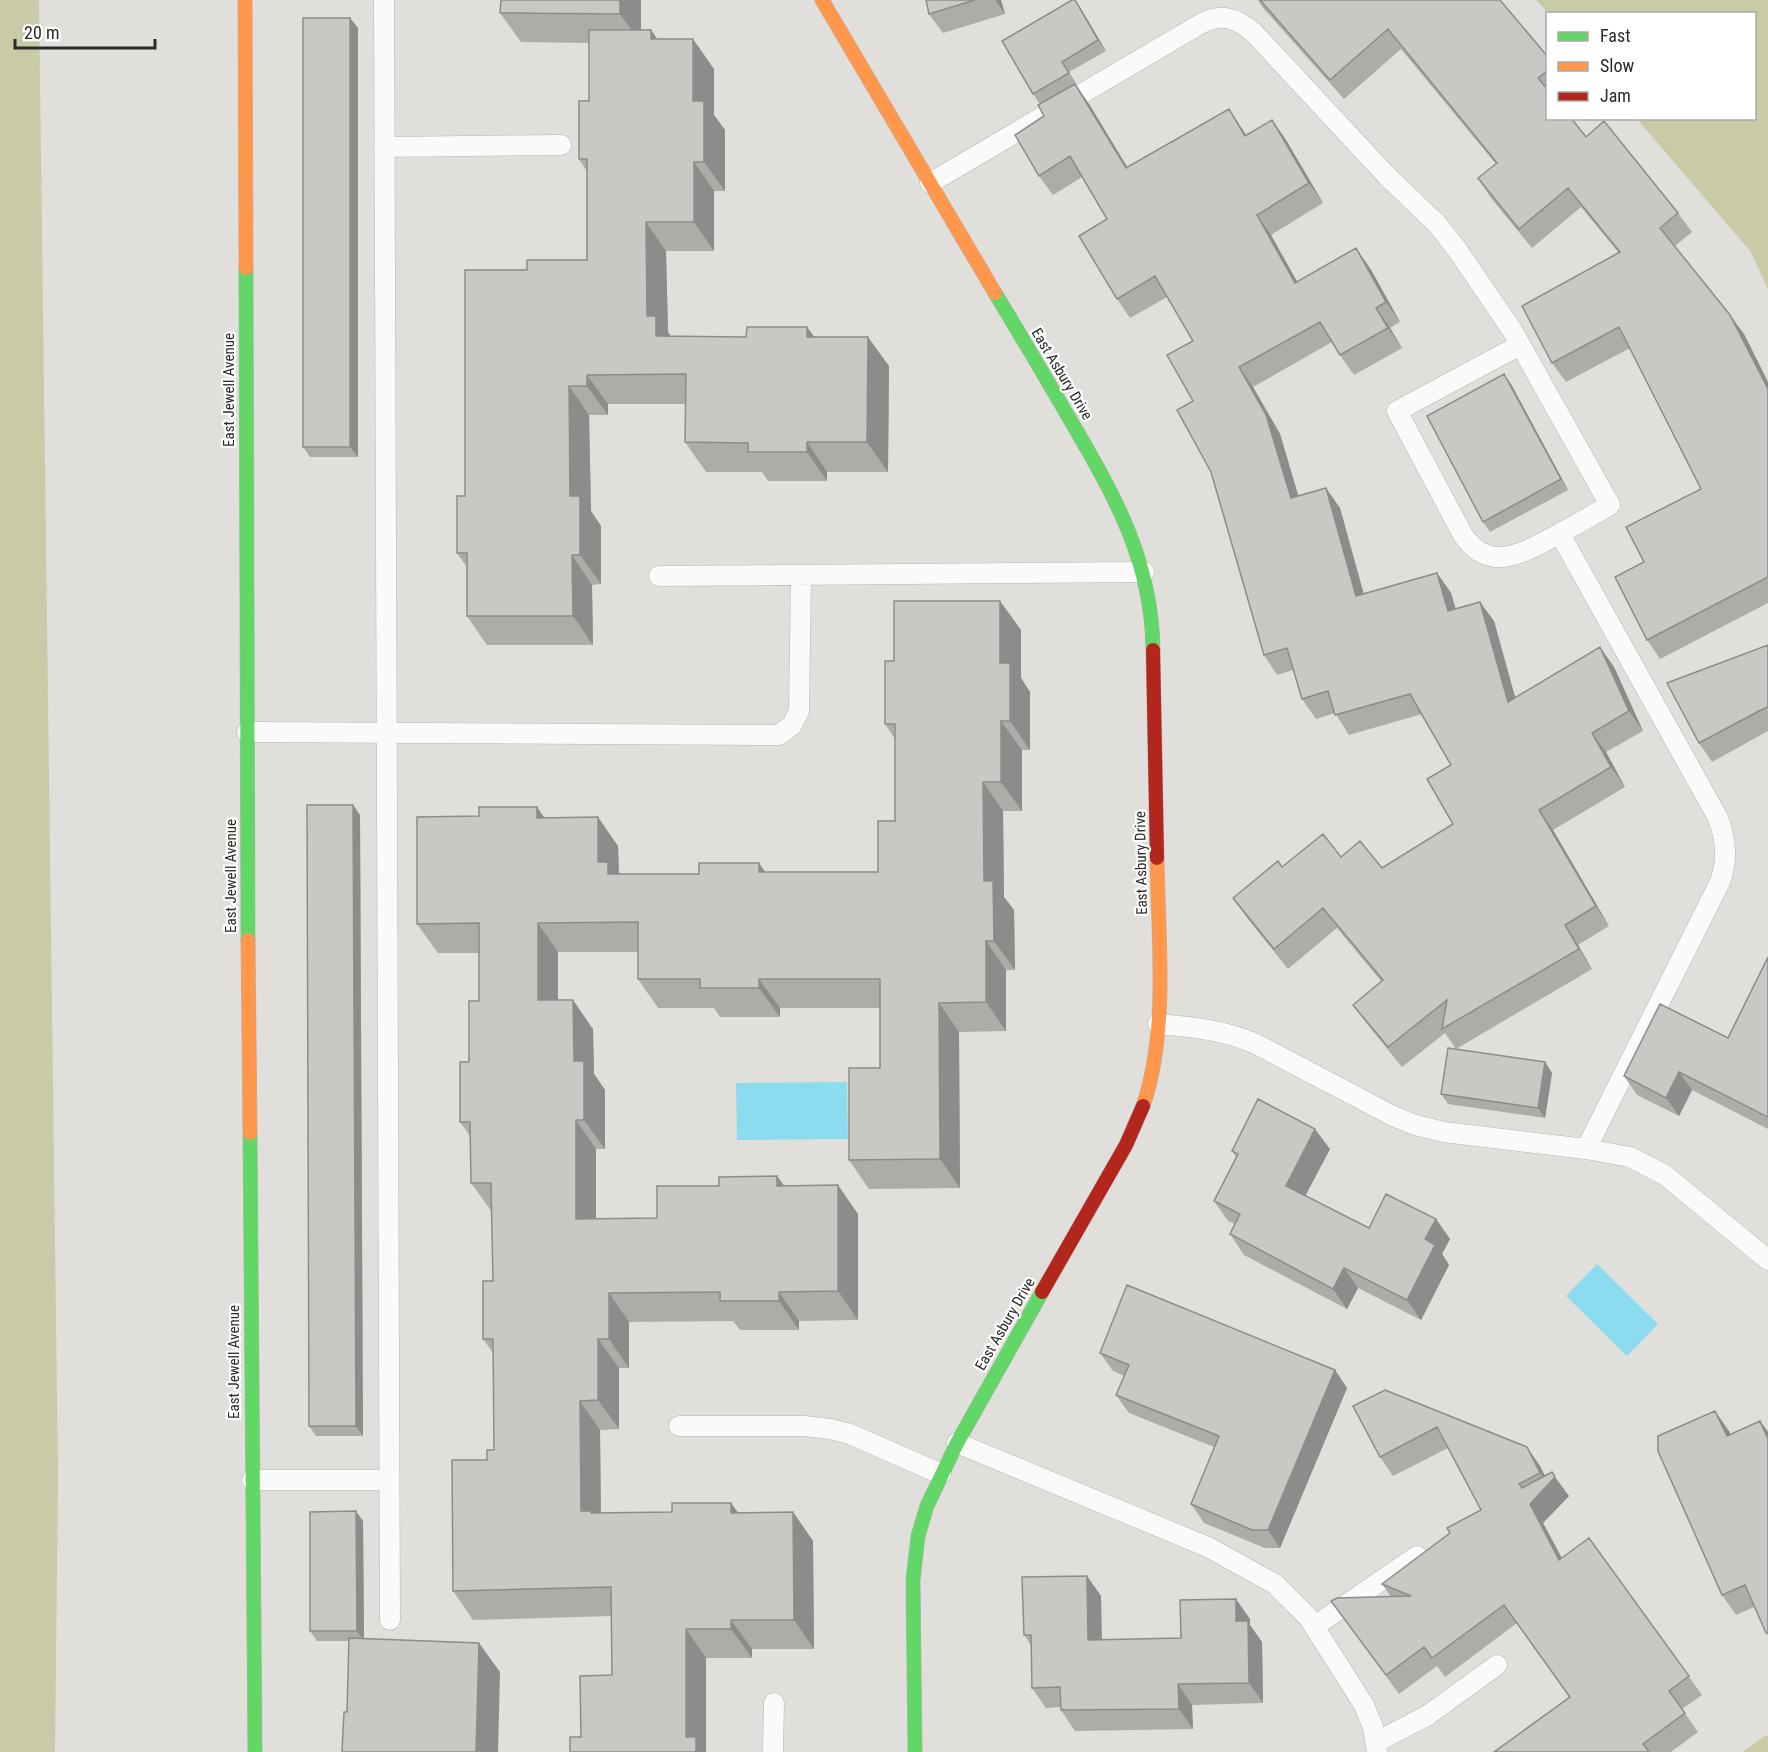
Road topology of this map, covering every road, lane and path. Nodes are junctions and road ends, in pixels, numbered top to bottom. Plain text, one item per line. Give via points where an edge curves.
1 (245, 0) edge
2 (384, 0) edge
3 (822, 0) edge
4 (561, 145) dead end
5 (384, 147) junction
6 (930, 183) junction
7 (1520, 345) junction
8 (1560, 534) junction
9 (1144, 572) junction
10 (801, 575) junction
11 (659, 576) dead end
12 (247, 732) junction
13 (386, 732) junction
14 (1158, 1024) junction
15 (1586, 1149) junction
16 (1768, 1260) edge
17 (679, 1426) dead end
18 (957, 1443) junction
19 (941, 1474) junction
20 (252, 1480) junction
21 (389, 1480) junction
22 (1417, 1556) edge
23 (390, 1620) dead end
24 (1315, 1626) junction
25 (1497, 1665) dead end
26 (774, 1703) dead end
27 (1377, 1747) edge
28 (255, 1752) edge
29 (773, 1752) edge
30 (915, 1752) edge

1 - 12 street, East Jewell Avenue
2 - 5 lane
3 - 6 street, East Asbury Drive
4 - 5 lane
5 - 13 lane
6 - 7 lane via 1202,23 1233,18 1252,32 1437,224 1480,281
6 - 9 street, East Asbury Drive via 1101,472
7 - 8 lane via 1610,505
7 - 8 lane via 1397,411 1463,535 1477,552 1515,556
8 - 15 lane via 1718,818 1726,844 1720,882
9 - 10 lane
9 - 14 street, East Asbury Drive via 1155,690
10 - 11 lane
10 - 13 lane via 799,711 792,725 779,735
12 - 13 lane
12 - 20 street, East Jewell Avenue
13 - 21 lane
14 - 15 lane via 1235,1035 1415,1125 1462,1135
14 - 18 street, East Asbury Drive via 1154,1074 1135,1126
15 - 16 lane via 1630,1157 1655,1169
17 - 19 lane via 830,1429
18 - 19 street, East Asbury Drive
18 - 24 lane via 1208,1547 1275,1584
19 - 30 street, East Asbury Drive via 918,1536 913,1580
20 - 21 lane
20 - 28 street, East Jewell Avenue
21 - 23 lane
22 - 24 lane
24 - 27 lane via 1364,1705
25 - 27 lane
26 - 29 lane

